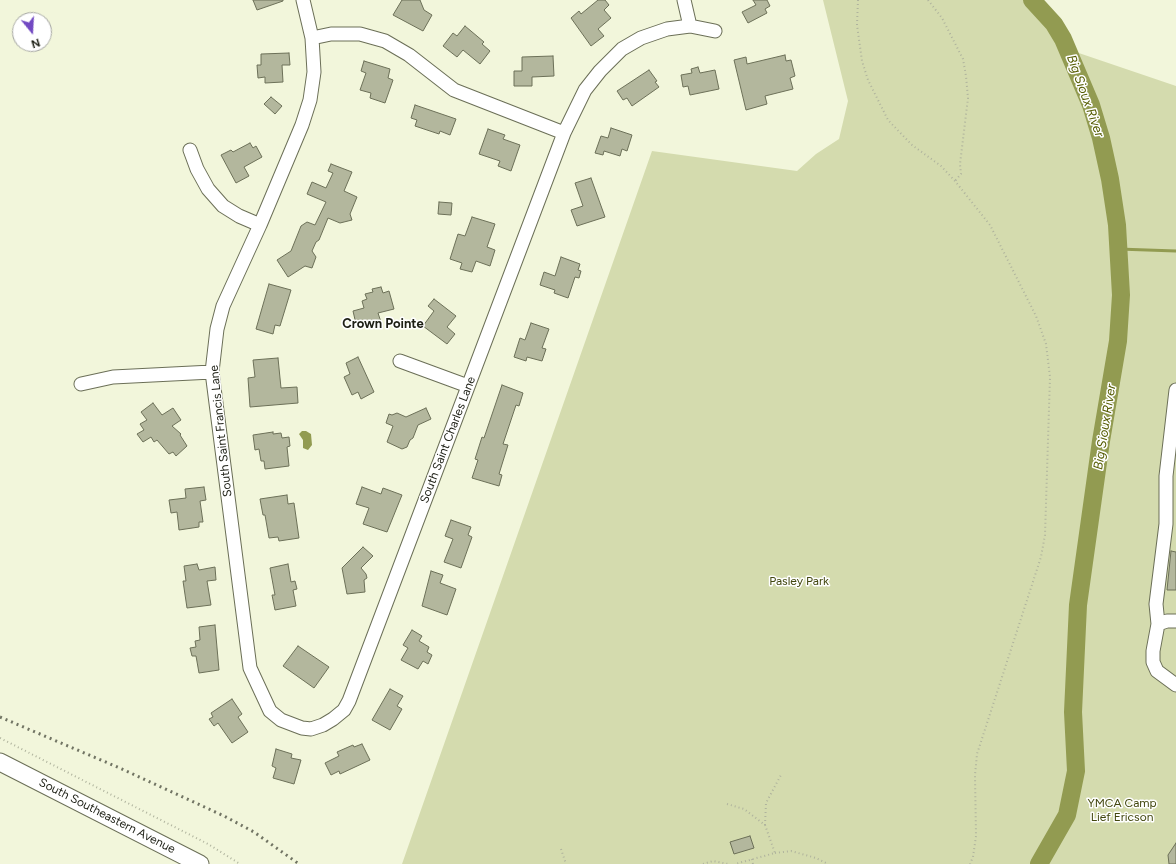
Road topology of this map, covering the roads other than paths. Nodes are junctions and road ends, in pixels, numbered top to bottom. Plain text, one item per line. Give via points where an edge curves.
1 (303, 0) edge
2 (684, 0) edge
3 (690, 26) junction
4 (715, 31) dead end
5 (312, 38) junction
6 (564, 133) junction
7 (190, 150) dead end
8 (260, 225) junction
9 (400, 361) dead end
10 (212, 372) junction
11 (81, 384) dead end
12 (468, 386) junction
13 (1176, 390) edge
14 (1176, 621) edge
15 (1158, 624) junction
16 (1176, 685) edge
17 (311, 729) joint
18 (7, 765) edge
19 (200, 864) edge

1 - 5 street, South Saint Francis Lane
2 - 3 street
3 - 4 street, South Saint Charles Lane
3 - 6 street, South Saint Charles Lane via 666,29 641,38 622,49 585,90
5 - 6 street via 331,34 360,34 385,41 409,55 454,90
5 - 8 street, South Saint Francis Lane via 314,72 310,100
6 - 12 street, South Saint Charles Lane
7 - 8 street via 208,189 223,206
8 - 10 street, South Saint Francis Lane via 223,306 217,329
9 - 12 street
10 - 11 street via 113,377
10 - 17 street, South Saint Francis Lane via 250,668 270,712 292,725
12 - 17 street, South Saint Charles Lane via 349,701 344,710 333,719
13 - 15 street via 1166,476 1166,524 1156,604
14 - 15 street via 1167,620
15 - 16 street via 1152,651 1153,662 1157,671
18 - 19 main road, South Southeastern Avenue

